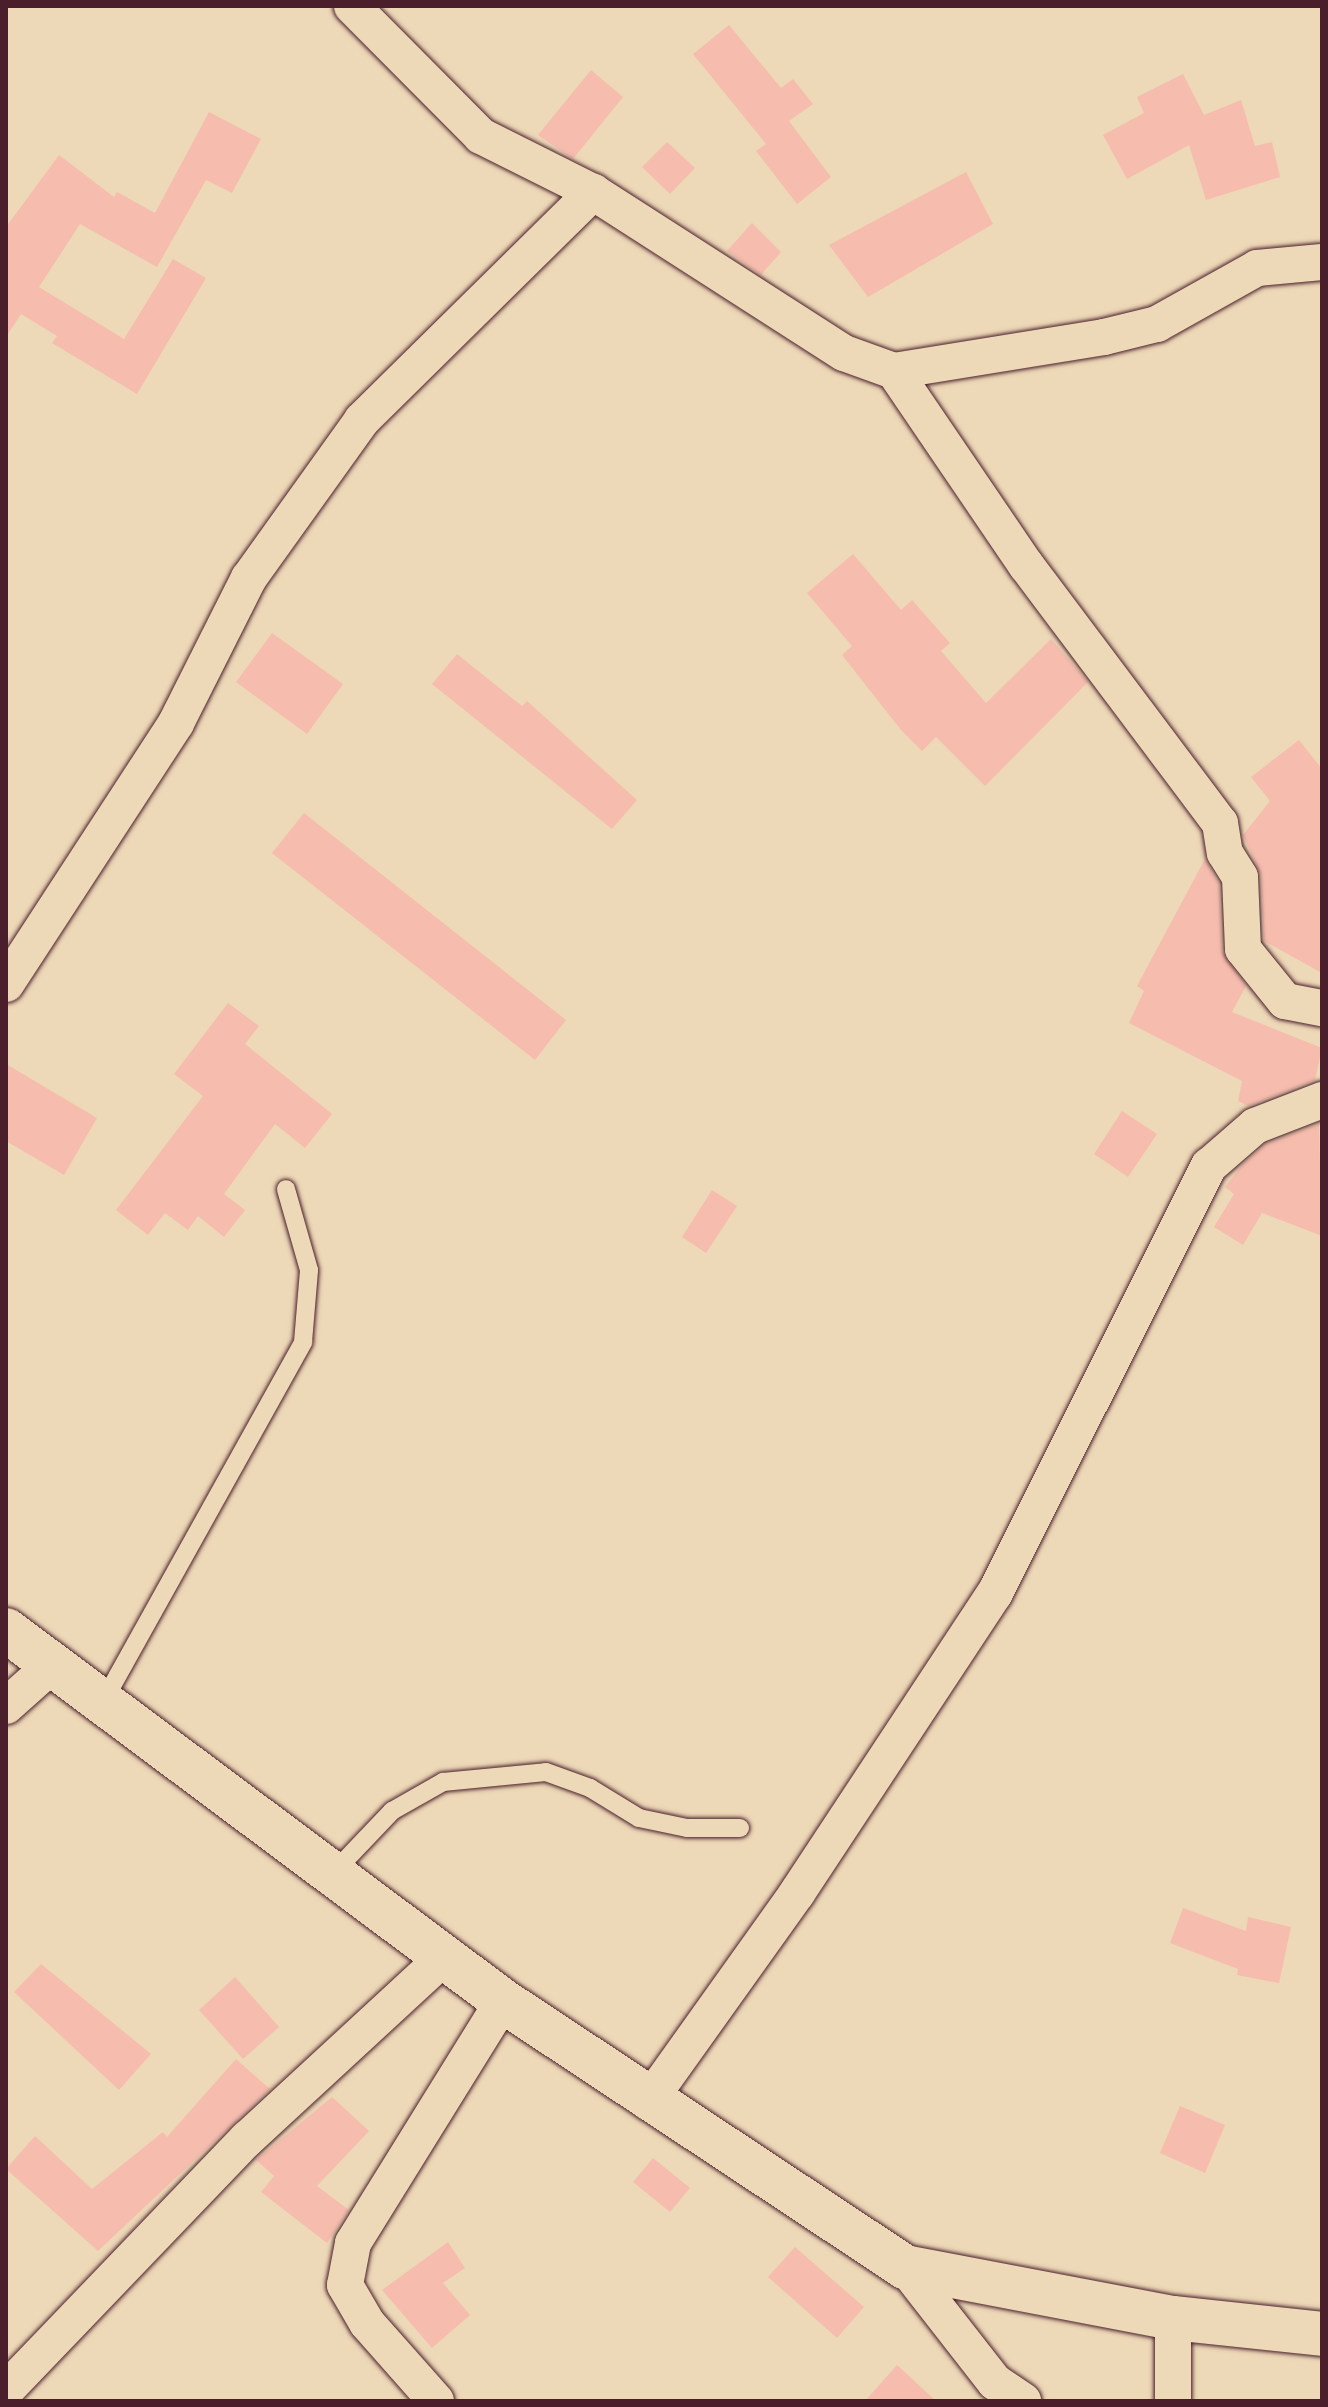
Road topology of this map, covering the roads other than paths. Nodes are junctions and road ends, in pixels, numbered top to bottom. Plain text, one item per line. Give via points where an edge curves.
1 (352, 6) edge
2 (593, 192) junction
3 (1322, 262) edge
4 (894, 371) junction
5 (6, 984) edge
6 (1322, 1008) edge
7 (1322, 1100) edge
8 (286, 1189) dead end
9 (6, 1630) edge
10 (52, 1665) junction
11 (102, 1705) junction
12 (6, 1706) edge
13 (740, 1828) dead end
14 (331, 1875) junction
15 (443, 1958) junction
16 (503, 2001) junction
17 (648, 2102) junction
18 (905, 2267) junction
19 (1173, 2318) junction
20 (1322, 2334) edge
21 (6, 2390) edge
22 (998, 2395) edge
23 (436, 2401) edge
24 (1173, 2401) edge

1 - 2 street via 481,136
2 - 4 street via 844,353
2 - 5 street via 362,420 249,578 176,723
3 - 4 street via 1257,268 1157,324
4 - 6 street via 1026,565 1220,823 1225,853 1240,877 1243,949 1285,1001
7 - 17 street via 1255,1126 1209,1166 995,1593 797,1893
8 - 11 lane via 309,1270 303,1342
9 - 10 street
10 - 11 street
10 - 12 street
11 - 14 street
13 - 14 lane via 687,1828 639,1818 590,1788 546,1772 443,1782 392,1811
14 - 15 street
15 - 16 street
15 - 21 street via 247,2139
16 - 17 street
16 - 23 street via 353,2243 345,2285 367,2323
17 - 18 street
18 - 19 street
18 - 22 street
19 - 20 street
19 - 24 street

